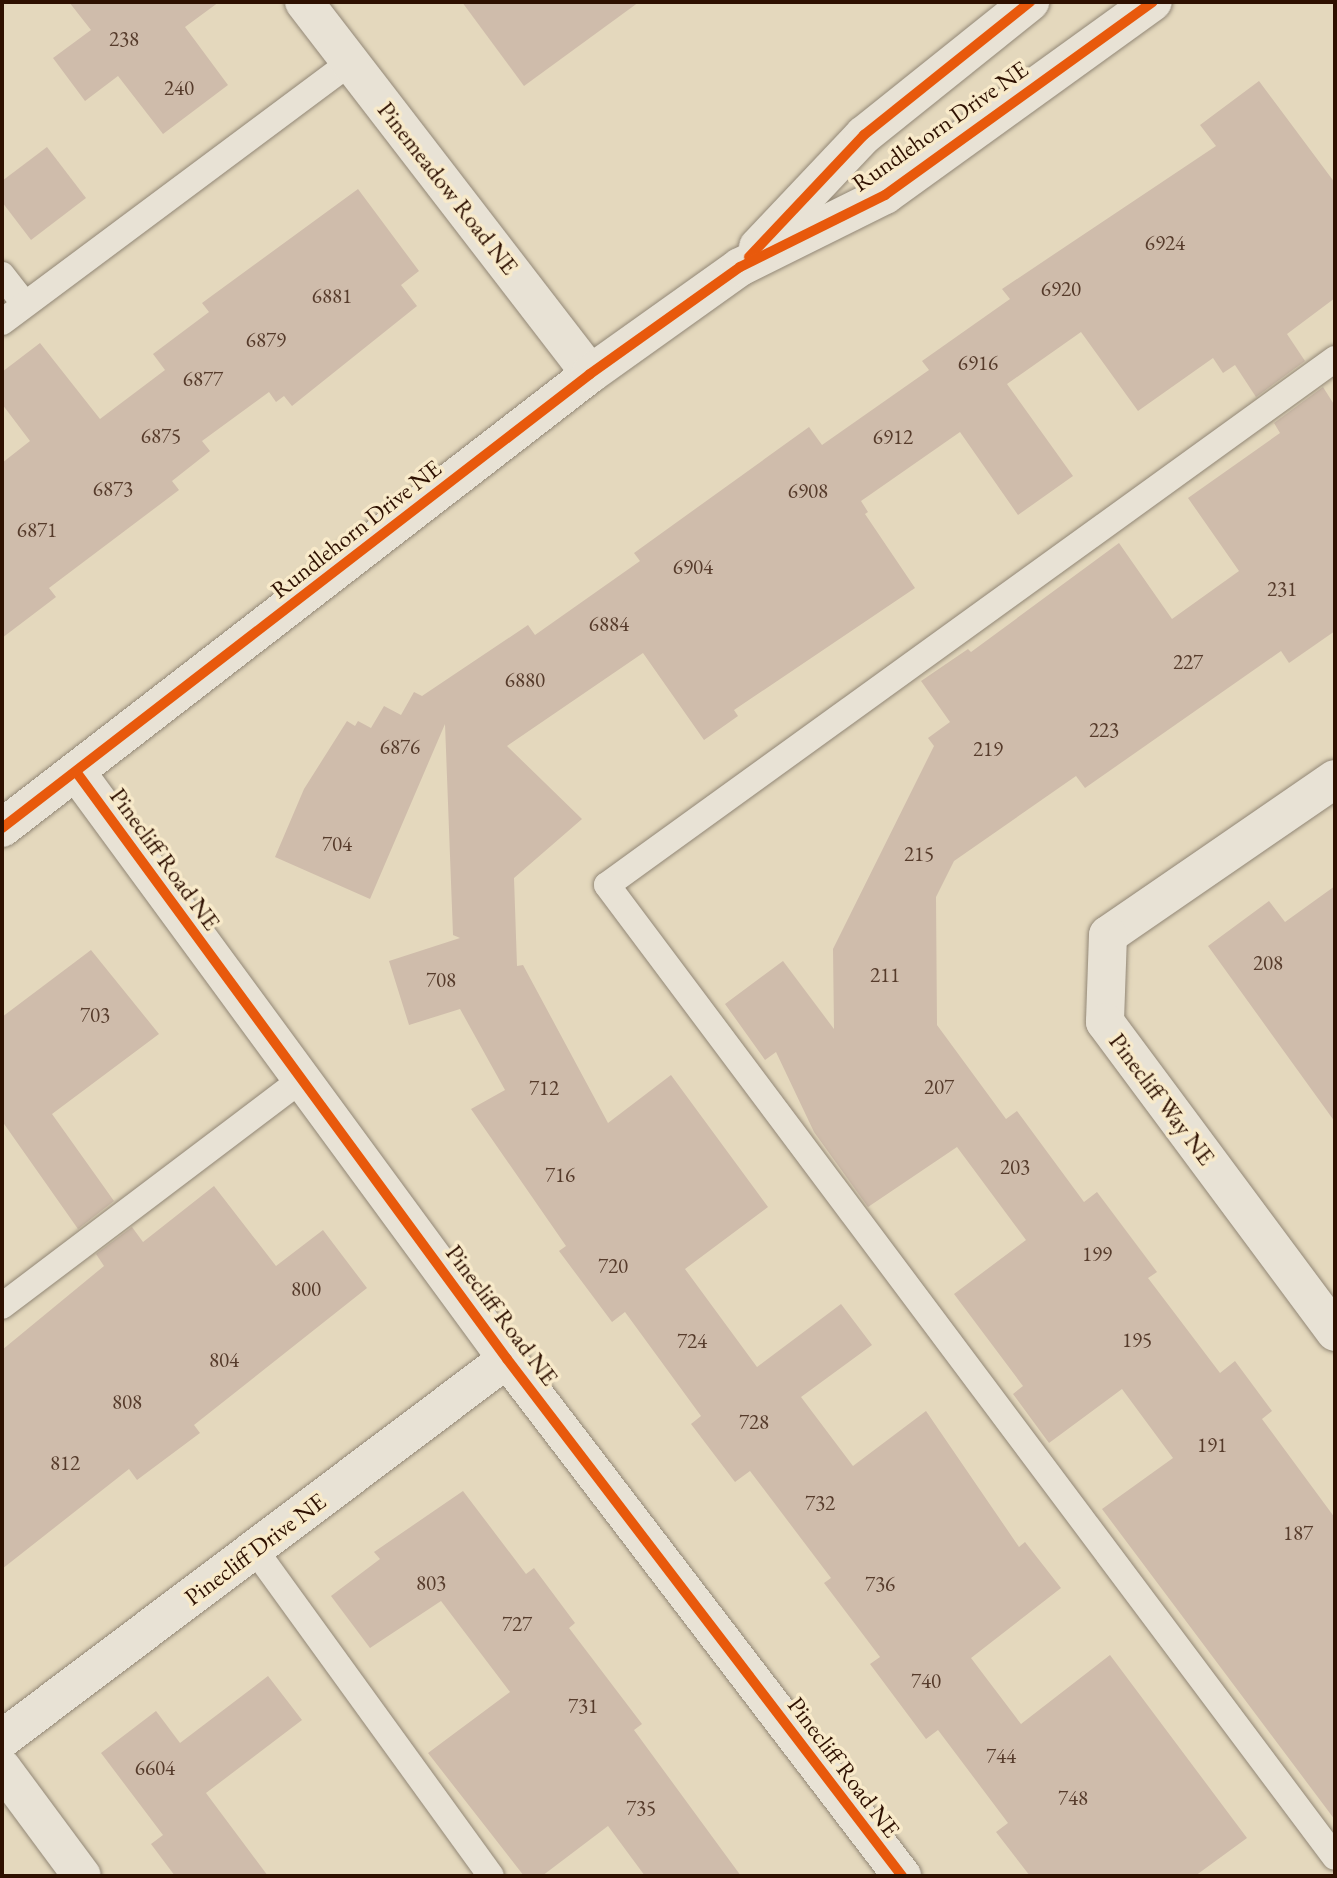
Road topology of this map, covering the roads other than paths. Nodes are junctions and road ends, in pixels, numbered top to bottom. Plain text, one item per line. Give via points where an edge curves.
1 (304, 2) edge
2 (1030, 2) edge
3 (1153, 2) edge
4 (351, 62) junction
5 (740, 267) junction
6 (2, 275) edge
7 (24, 304) junction
8 (2, 322) edge
9 (1335, 359) edge
10 (590, 374) junction
11 (76, 773) junction
12 (1335, 779) edge
13 (2, 828) edge
14 (302, 1079) junction
15 (2, 1306) edge
16 (1335, 1332) edge
17 (507, 1359) junction
18 (255, 1550) junction
19 (2, 1739) edge
20 (2, 1768) edge
21 (1335, 1857) edge
22 (82, 1876) edge
23 (491, 1876) edge
24 (902, 1876) edge

1 - 4 street, Pinemeadow Road NE
2 - 5 street, Rundlehorn Drive NE via 864,135
3 - 5 street, Rundlehorn Drive NE via 885,195
4 - 7 lane
4 - 10 street, Pinemeadow Road NE
5 - 10 street, Rundlehorn Drive NE
6 - 7 lane
7 - 8 lane
9 - 21 lane via 607,885
10 - 11 street, Rundlehorn Drive NE
11 - 13 street, Rundlehorn Drive NE
11 - 14 street, Pinecliff Road NE
12 - 16 street, Pinecliff Way NE via 1108,935 1105,1022
14 - 15 lane
14 - 17 street, Pinecliff Road NE
17 - 18 street, Pinecliff Drive NE
17 - 24 street, Pinecliff Road NE
18 - 19 street, Pinecliff Drive NE
18 - 23 lane
20 - 22 street

